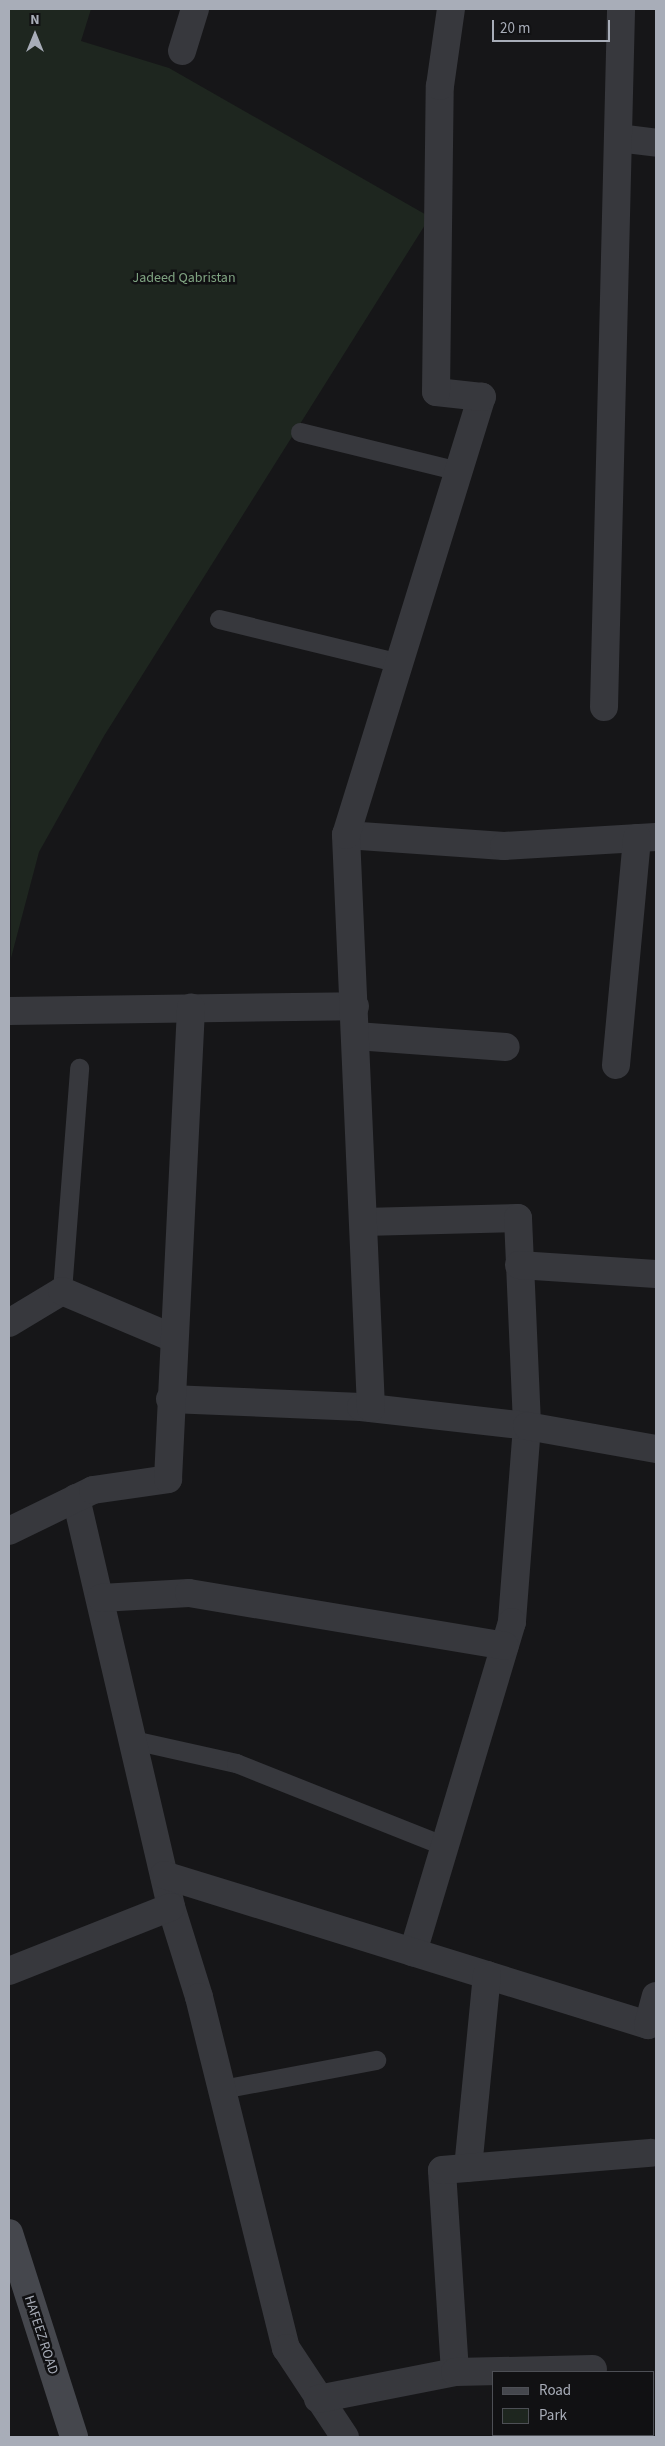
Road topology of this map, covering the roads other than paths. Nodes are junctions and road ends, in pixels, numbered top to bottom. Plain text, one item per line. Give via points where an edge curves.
1 (195, 9) edge
2 (451, 9) edge
3 (621, 9) edge
4 (182, 51) dead end
5 (618, 138) junction
6 (656, 143) edge
7 (300, 432) dead end
8 (459, 471) junction
9 (219, 619) dead end
10 (400, 663) junction
11 (604, 708) dead end
12 (346, 835) junction
13 (647, 837) edge
14 (354, 1006) junction
15 (191, 1008) junction
16 (9, 1011) edge
17 (356, 1036) junction
18 (506, 1047) dead end
19 (616, 1065) dead end
20 (80, 1068) dead end
21 (363, 1222) junction
22 (520, 1265) junction
23 (656, 1274) edge
24 (62, 1291) junction
25 (9, 1323) edge
26 (173, 1338) junction
27 (170, 1399) junction
28 (371, 1408) junction
29 (526, 1426) junction
30 (656, 1449) edge
31 (76, 1498) junction
32 (9, 1532) edge
33 (101, 1598) junction
34 (505, 1646) junction
35 (133, 1740) junction
36 (445, 1846) junction
37 (164, 1875) junction
38 (171, 1907) junction
39 (413, 1952) junction
40 (9, 1971) edge
41 (487, 1975) junction
42 (656, 1996) edge
43 (376, 2060) dead end
44 (222, 2089) junction
45 (650, 2153) dead end
46 (468, 2168) junction
47 (9, 2233) edge
48 (593, 2369) dead end
49 (492, 2371) edge
50 (502, 2371) edge
51 (456, 2372) junction
52 (318, 2399) junction
53 (74, 2437) edge
54 (345, 2437) edge

1 - 4 street
2 - 8 street via 440,86 436,392 482,397
3 - 5 street
5 - 6 street
5 - 11 street
7 - 8 lane
8 - 10 street
9 - 10 lane
10 - 12 street
12 - 13 street via 504,846
12 - 14 street
13 - 19 street
14 - 15 street
14 - 17 street
15 - 16 street
15 - 26 street
17 - 18 street
17 - 21 street
20 - 24 lane
21 - 22 street via 518,1218
21 - 28 street
22 - 23 street
22 - 29 street
24 - 25 street
24 - 26 street
26 - 27 street
27 - 28 street
27 - 31 street via 168,1479 93,1490
28 - 29 street
29 - 30 street
29 - 34 street via 512,1622
31 - 32 street
31 - 33 street
33 - 34 street via 188,1593
33 - 35 street
34 - 36 street
35 - 36 lane via 236,1763
35 - 37 street
36 - 39 street
37 - 38 street
37 - 39 street
38 - 40 street
38 - 44 street via 199,1997
39 - 41 street
41 - 42 street via 648,2024
41 - 46 street
43 - 44 lane
44 - 52 street via 286,2348
45 - 46 street
46 - 51 street via 442,2170
47 - 53 street, HAFEEZ ROAD
48 - 50 street
49 - 51 street
51 - 52 street
52 - 54 street

